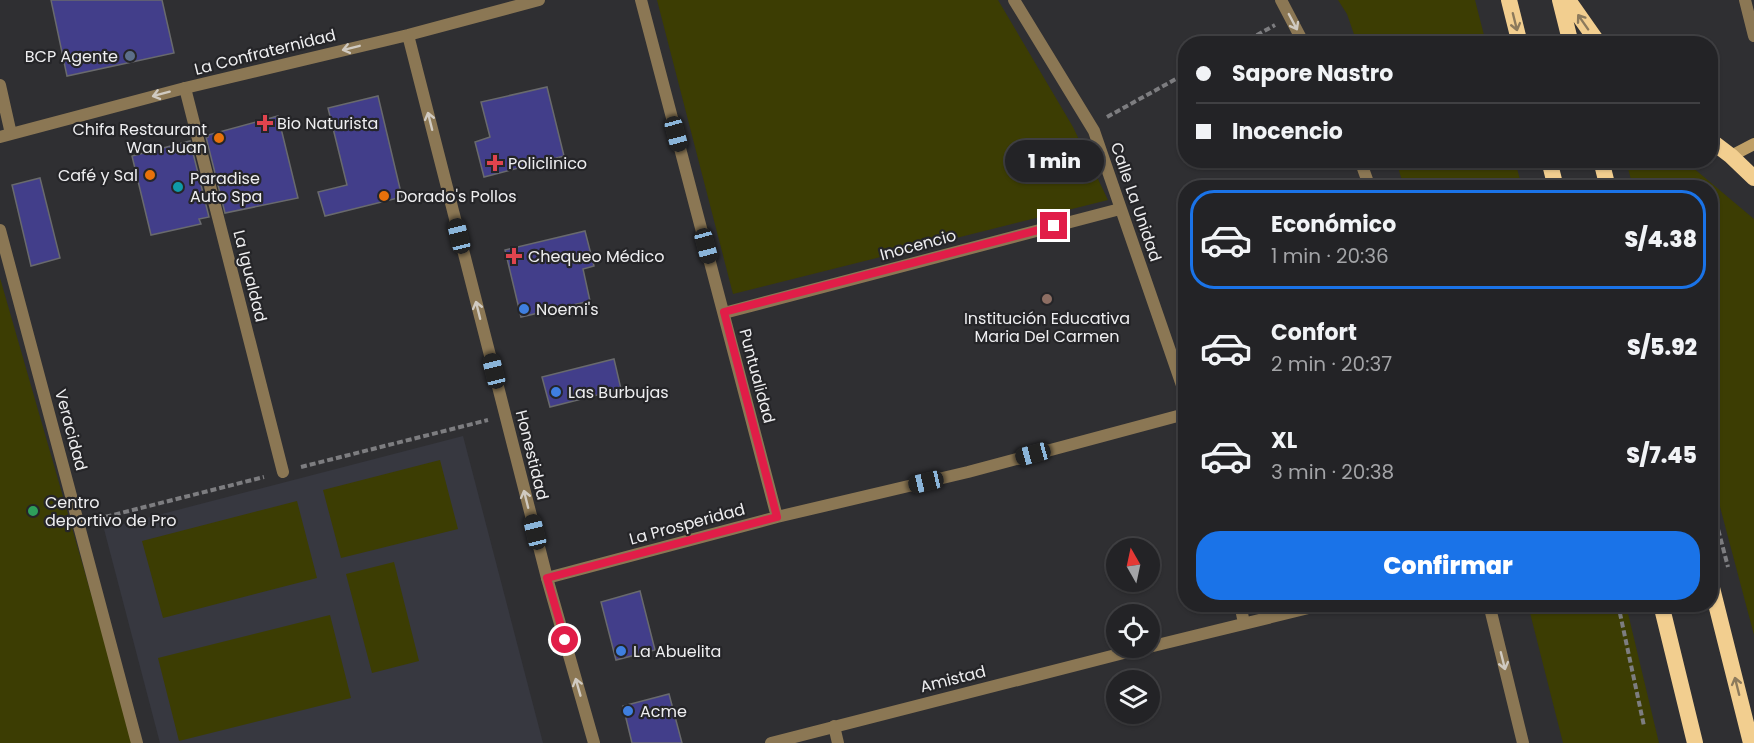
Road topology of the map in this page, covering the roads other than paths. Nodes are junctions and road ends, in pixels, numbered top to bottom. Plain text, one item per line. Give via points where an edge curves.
1 (538, 0) edge
2 (641, 0) edge
3 (1014, 0) edge
4 (1281, 0) edge
5 (1509, 0) edge
6 (1560, 0) edge
7 (1568, 0) edge
8 (1745, 0) edge
9 (408, 34) junction
10 (1300, 36) edge
11 (1518, 36) edge
12 (1569, 36) edge
13 (1593, 36) edge
14 (1754, 36) edge
15 (0, 85) edge
16 (185, 88) junction
17 (6, 136) edge
18 (1754, 144) edge
19 (1718, 146) edge
20 (1731, 156) junction
21 (1754, 178) edge
22 (1120, 208) junction
23 (0, 230) edge
24 (724, 312) junction
25 (1178, 374) edge
26 (1178, 416) edge
27 (283, 472) dead end
28 (777, 517) junction
29 (547, 578) junction
30 (1242, 612) edge
31 (1289, 612) edge
32 (1491, 612) edge
33 (1663, 612) edge
34 (1718, 612) edge
35 (1244, 622) junction
36 (1160, 644) edge
37 (1106, 657) edge
38 (834, 726) junction
39 (137, 743) edge
40 (594, 743) edge
41 (771, 743) edge
42 (838, 743) edge
43 (1523, 743) edge
44 (1695, 743) edge
45 (1751, 743) edge

1 - 9 street, La Confraternidad
2 - 24 street, Puntualidad
3 - 22 street, Calle La Unidad via 1090,126
4 -> 10 street
5 -> 11 highway
6 - 12 highway
13 -> 7 highway
8 - 14 street
9 -> 16 street, La Confraternidad
29 -> 9 street, Honestidad
15 - 17 street
16 -> 17 street, La Confraternidad
16 - 27 street, La Igualdad
18 - 20 main road
19 - 20 highway
20 - 21 highway
22 - 24 street, Inocencio
22 - 25 street, Calle La Unidad
23 - 39 street, Veracidad
24 - 28 street, Puntualidad
26 - 28 street, La Prosperidad via 968,472
28 - 29 street, La Prosperidad
40 -> 29 street, Honestidad
30 - 35 street
31 - 35 street
32 -> 43 street
33 - 44 highway
45 -> 34 highway
35 - 36 street
37 - 38 street, Amistad
38 - 41 street, Amistad
38 - 42 street

